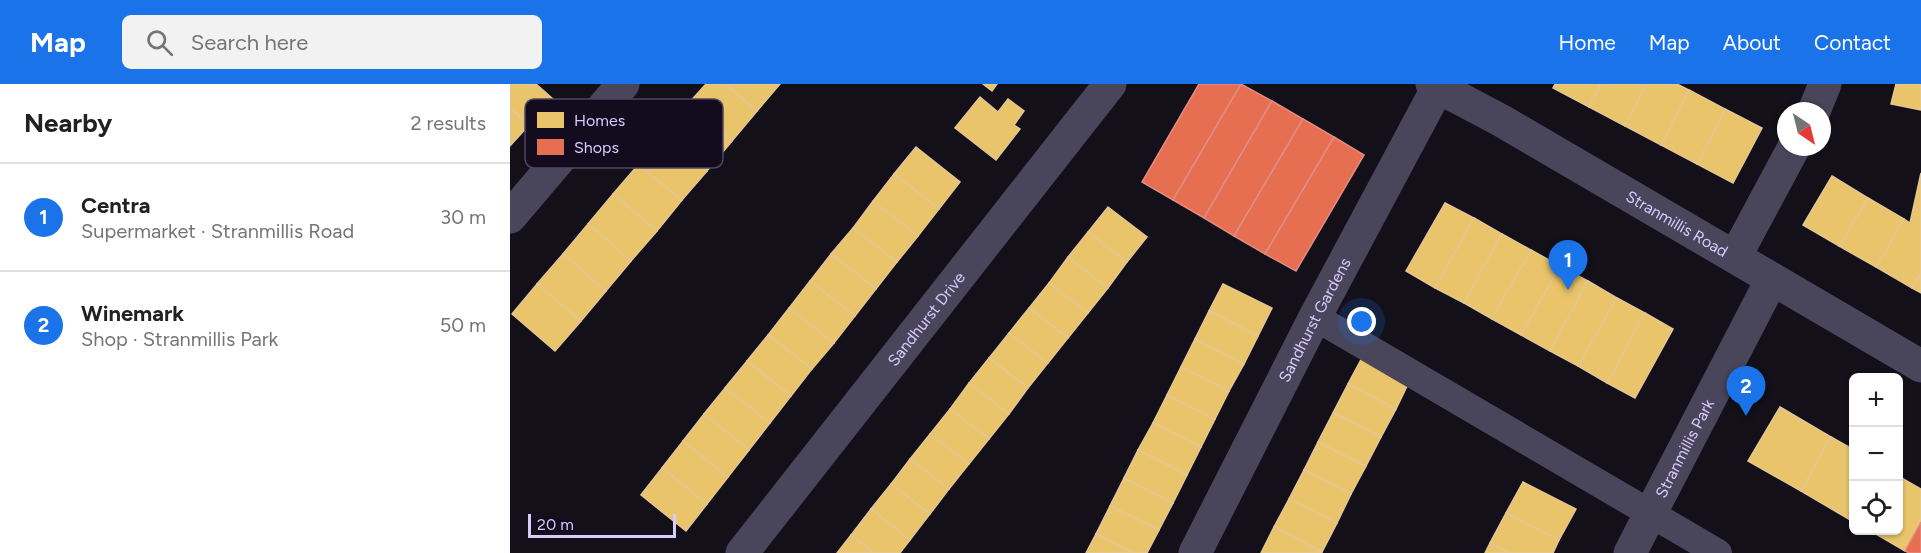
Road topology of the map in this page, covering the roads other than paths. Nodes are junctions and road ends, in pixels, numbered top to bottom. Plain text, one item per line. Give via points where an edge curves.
1 (622, 84) edge
2 (1110, 84) edge
3 (1825, 84) edge
4 (1435, 86) edge
5 (609, 99) edge
6 (1818, 102) edge
7 (1789, 156) edge
8 (551, 168) edge
9 (510, 217) edge
10 (1735, 256) junction
11 (1772, 279) junction
12 (1315, 317) junction
13 (1921, 366) edge
14 (1650, 514) junction
15 (742, 553) edge
16 (1195, 553) edge
17 (1630, 553) edge
18 (1718, 553) edge

1 - 5 street
2 - 15 street, Sandhurst Drive
3 - 6 street
4 - 10 street, Stranmillis Road
4 - 12 street, Sandhurst Gardens
7 - 10 street
8 - 9 street
10 - 11 street, Stranmillis Road
11 - 13 street, Stranmillis Road
11 - 14 street, Stranmillis Park
12 - 14 lane
12 - 16 street, Sandhurst Gardens
14 - 17 street, Stranmillis Park
14 - 18 lane

